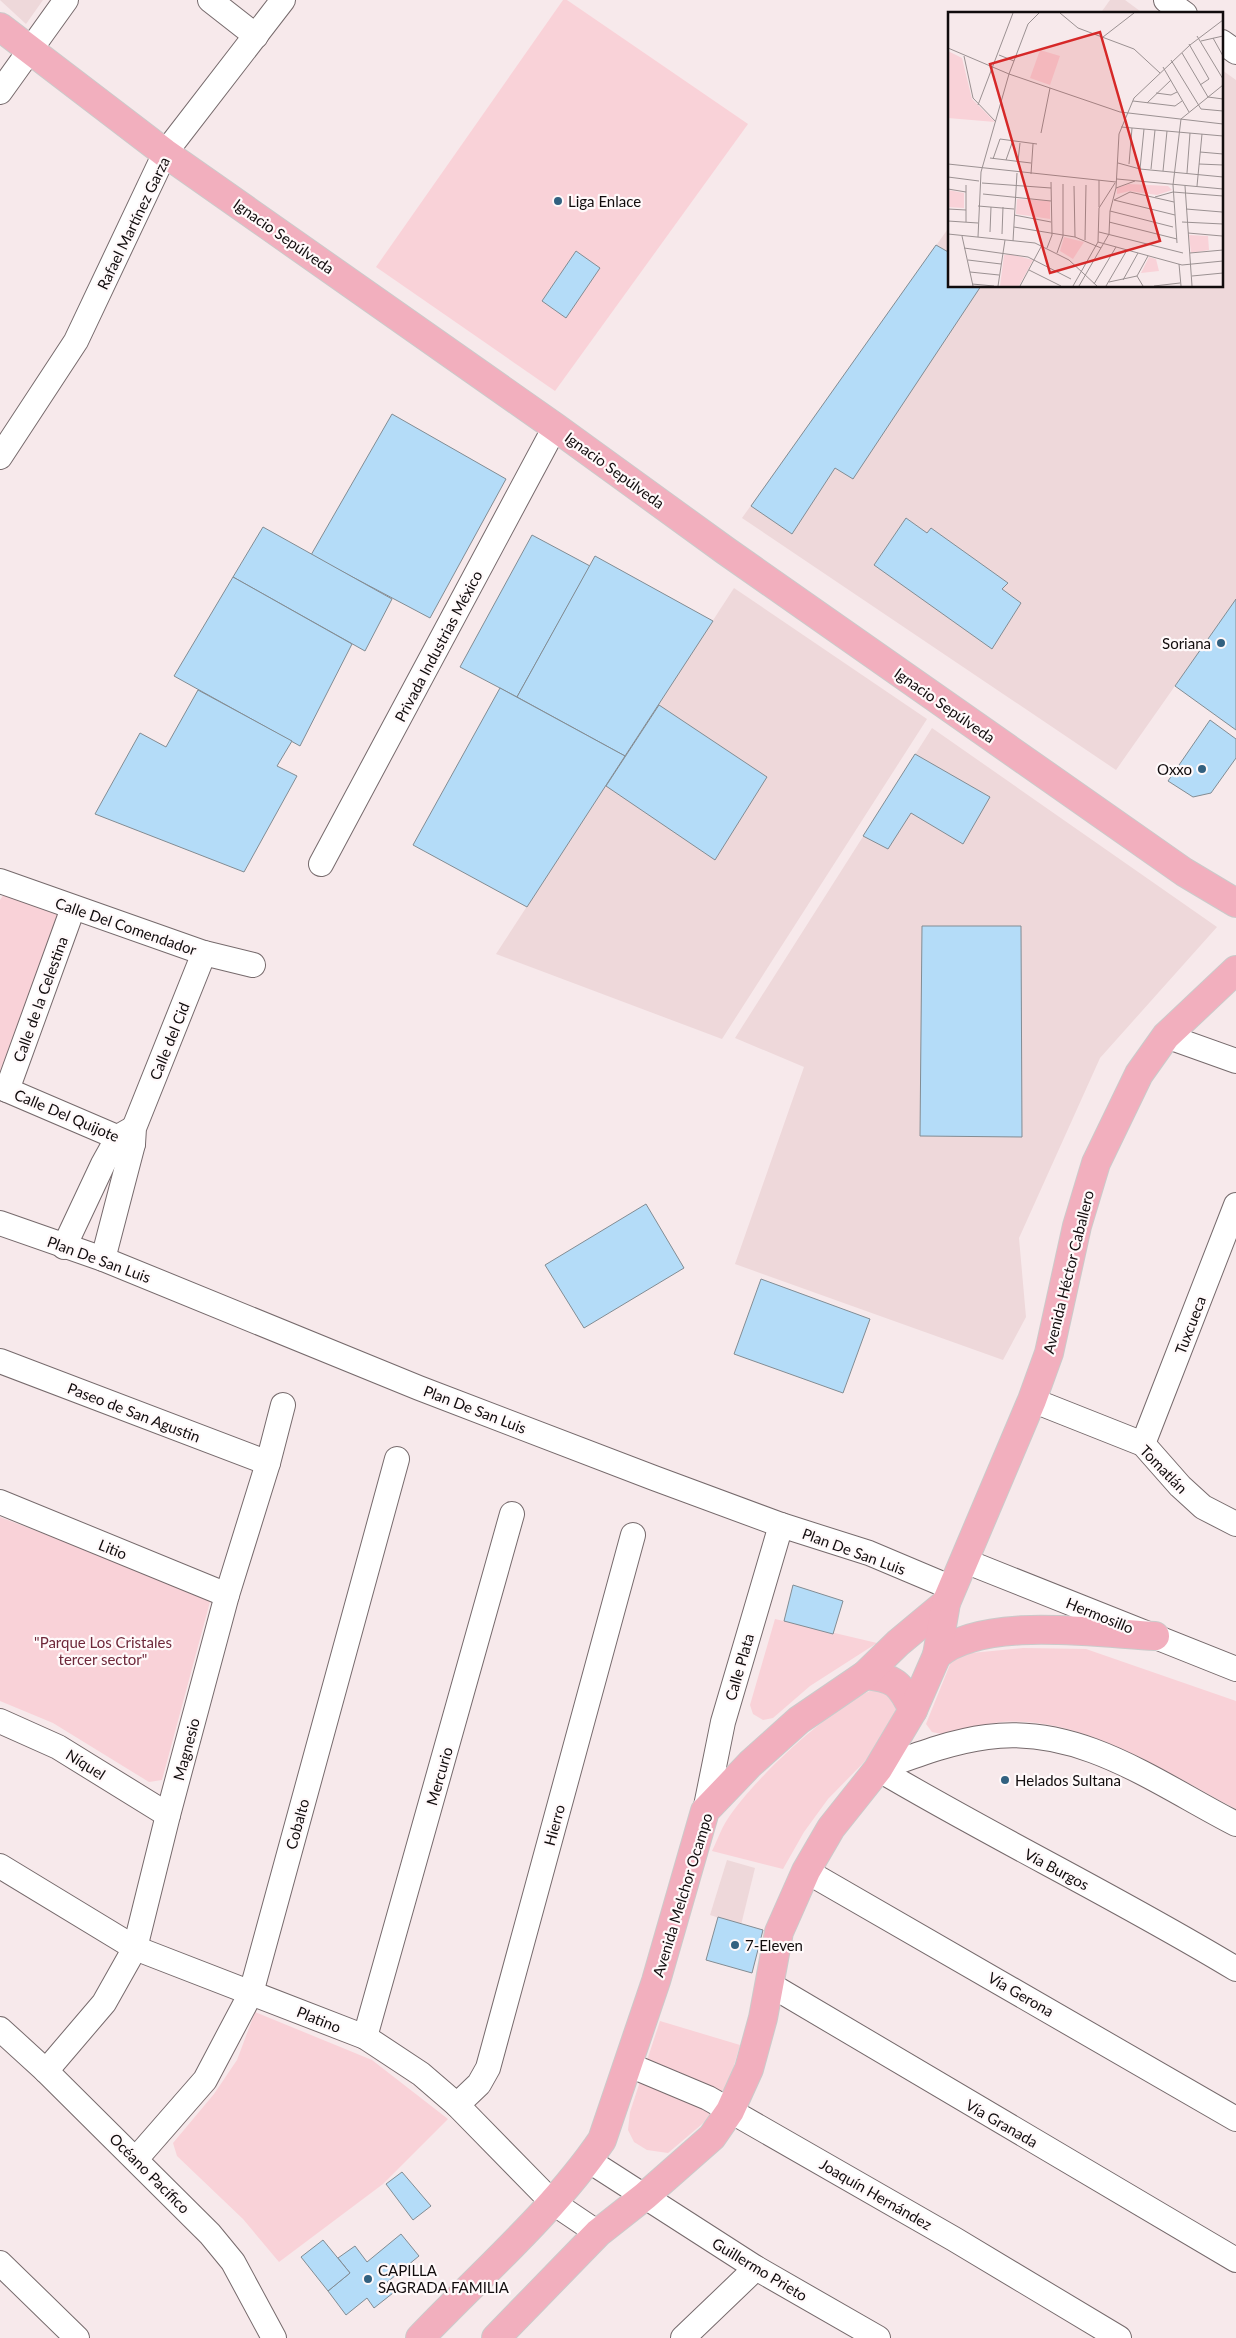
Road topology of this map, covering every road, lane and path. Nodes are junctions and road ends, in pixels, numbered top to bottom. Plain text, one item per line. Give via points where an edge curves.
1 (66, 0) edge
2 (210, 0) edge
3 (283, 0) edge
4 (1166, 0) edge
5 (1181, 12) edge
6 (0, 27) edge
7 (256, 36) junction
8 (1224, 43) edge
9 (30, 51) junction
10 (1236, 52) edge
11 (0, 92) edge
12 (165, 153) junction
13 (555, 427) junction
14 (0, 457) edge
15 (321, 864) dead end
16 (0, 881) edge
17 (1208, 887) junction
18 (1236, 888) edge
19 (1236, 903) edge
20 (74, 908) junction
21 (204, 953) junction
22 (253, 965) dead end
23 (1236, 970) edge
24 (1166, 1036) junction
25 (1236, 1061) edge
26 (4, 1088) edge
27 (128, 1136) junction
28 (1236, 1205) edge
29 (0, 1223) edge
30 (64, 1247) junction
31 (103, 1259) junction
32 (0, 1361) edge
33 (1032, 1400) junction
34 (283, 1405) dead end
35 (1143, 1444) junction
36 (396, 1458) dead end
37 (268, 1463) junction
38 (0, 1502) edge
39 (512, 1514) dead end
40 (1236, 1524) edge
41 (781, 1525) junction
42 (633, 1535) dead end
43 (965, 1561) junction
44 (226, 1595) junction
45 (949, 1596) junction
46 (1155, 1636) junction
47 (937, 1655) junction
48 (1236, 1669) edge
49 (865, 1675) junction
50 (913, 1710) junction
51 (0, 1720) edge
52 (878, 1769) junction
53 (704, 1811) junction
54 (168, 1815) junction
55 (1236, 1824) edge
56 (0, 1866) edge
57 (806, 1871) junction
58 (135, 1948) junction
59 (1236, 1969) edge
60 (769, 1984) junction
61 (251, 1992) junction
62 (0, 2029) edge
63 (365, 2037) junction
64 (627, 2064) junction
65 (46, 2070) junction
66 (457, 2105) junction
67 (730, 2111) junction
68 (1236, 2119) edge
69 (136, 2159) junction
70 (588, 2160) junction
71 (645, 2196) junction
72 (552, 2202) junction
73 (598, 2233) junction
74 (1236, 2260) edge
75 (0, 2263) edge
76 (756, 2268) junction
77 (866, 2335) edge
78 (77, 2338) edge
79 (274, 2338) edge
80 (420, 2338) edge
81 (496, 2338) edge
82 (683, 2338) edge
83 (1118, 2338) edge

1 - 9 street
2 - 7 street
3 - 7 street, Rafael Martínez Garza
4 - 5 street
6 - 9 main road, Ignacio Sepúlveda
7 - 12 street, Rafael Martínez Garza
8 - 10 street
9 - 11 street
9 - 12 main road, Ignacio Sepúlveda
12 - 13 main road, Ignacio Sepúlveda
12 - 14 street, Rafael Martínez Garza via 76,341
13 - 15 street, Privada Industrias México
13 - 17 main road, Ignacio Sepúlveda via 734,557
16 - 20 street, Calle Del Comendador
17 - 18 main road
17 - 19 main road, Ignacio Sepúlveda
20 - 21 street, Calle Del Comendador
20 - 26 street, Calle de la Celestina
21 - 22 street, Calle Del Comendador
21 - 27 street, Calle del Cid
23 - 24 main road, Avenida Héctor Caballero
24 - 25 street
24 - 33 main road, Avenida Héctor Caballero via 1139,1074 1096,1163 1049,1353
26 - 27 street, Calle Del Quijote
27 - 30 street, Calle del Cid via 103,1164
27 - 31 street, Calle del Cid
28 - 35 street, Tuxcueca
29 - 30 street, Plan De San Luis
30 - 31 street, Plan De San Luis
31 - 41 street, Plan De San Luis via 419,1388
32 - 37 street, Paseo de San Agustin
33 - 35 street, Tomatlán
33 - 43 main road, Avenida Héctor Caballero
34 - 37 street, Magnesio
35 - 40 street, Tomatlán via 1203,1507
36 - 61 street, Cobalto
37 - 44 street, Magnesio
38 - 44 street, Litio
39 - 63 street, Mercurio
41 - 45 street, Plan De San Luis via 868,1553
41 - 53 street, Calle Plata via 723,1722
42 - 66 street, Hierro via 488,2068 479,2084
43 - 45 main road, Avenida Héctor Caballero
43 - 46 street, Hermosillo
44 - 54 street, Magnesio
45 - 47 main road
45 - 49 main road, Avenida Melchor Ocampo
46 - 47 main road via 1005,1631 960,1641
46 - 48 street, Hermosillo
47 - 50 main road
49 - 50 main road via 886,1678 899,1686
49 - 53 main road, Avenida Melchor Ocampo via 799,1720
50 - 52 main road
51 - 54 street, Níquel via 58,1748
52 - 55 street via 933,1750 986,1737 1044,1737 1066,1741 1117,1760
52 - 57 main road via 830,1828
52 - 59 street, Vía Burgos via 938,1805 1179,1934
53 - 64 main road, Avenida Melchor Ocampo via 656,1981
54 - 58 street, Magnesio
56 - 58 street, Platino
57 - 60 main road via 780,1932
57 - 68 street, Vía Gerona
58 - 61 street, Platino
58 - 65 street, Magnesio via 104,2002
60 - 67 main road via 749,2069
60 - 74 street, Vía Granada
61 - 63 street, Platino
61 - 69 street, Cobalto via 205,2080
62 - 65 street, Océano Pacífico
63 - 66 street, Platino via 421,2074
64 - 67 street, Joaquín Hernández via 692,2090
64 - 70 main road, Avenida Melchor Ocampo via 602,2140
65 - 69 street, Océano Pacífico
66 - 72 street, Platino
67 - 71 main road via 712,2137
67 - 83 street, Joaquín Hernández via 954,2239
69 - 79 street, Océano Pacífico via 233,2262
70 - 71 street
70 - 72 main road, Avenida Melchor Ocampo
71 - 73 main road
71 - 76 street, Guillermo Prieto
72 - 73 street, Platino
72 - 80 main road, Avenida Melchor Ocampo
73 - 81 main road
75 - 78 street
76 - 77 street, Guillermo Prieto
76 - 82 street

